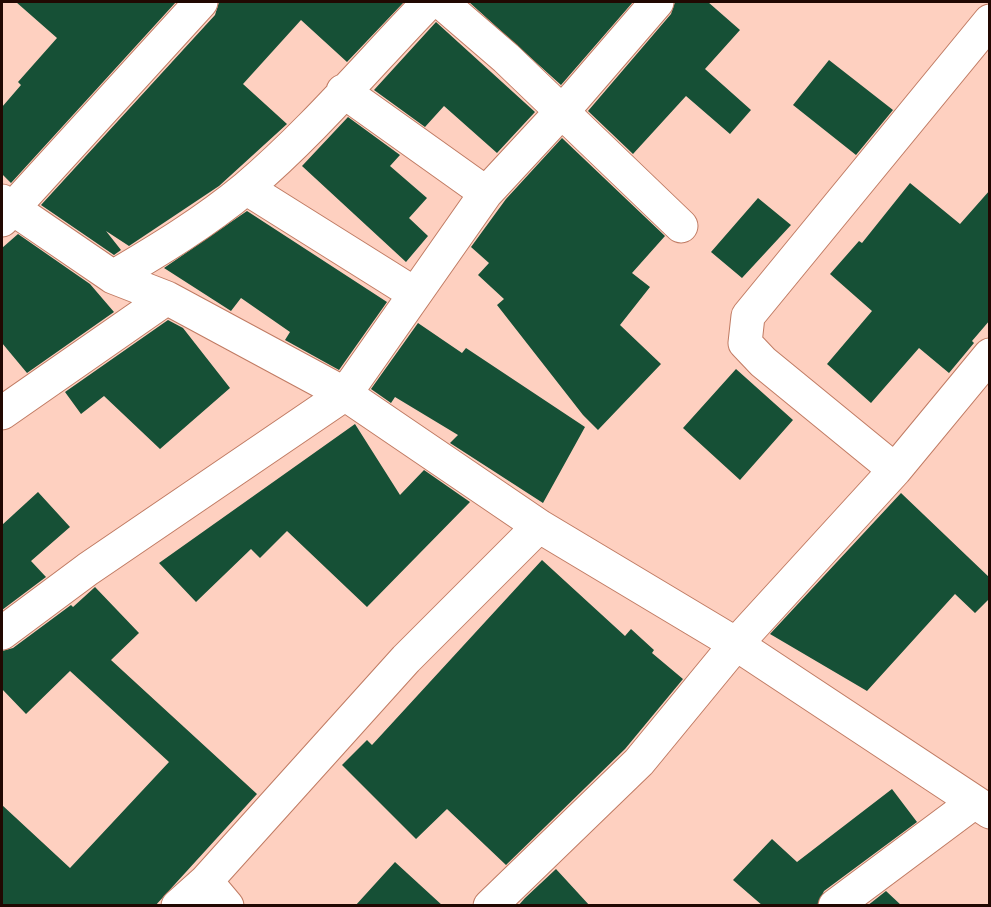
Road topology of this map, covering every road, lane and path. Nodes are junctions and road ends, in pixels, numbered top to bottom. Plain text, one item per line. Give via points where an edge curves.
1 (201, 2) edge
2 (429, 2) edge
3 (441, 2) edge
4 (657, 2) edge
5 (990, 21) edge
6 (343, 91) junction
7 (561, 112) junction
8 (246, 188) junction
9 (486, 193) junction
10 (5, 210) edge
11 (681, 226) dead end
12 (113, 277) junction
13 (415, 294) junction
14 (167, 298) junction
15 (990, 356) edge
16 (345, 394) junction
17 (2, 413) edge
18 (896, 470) junction
19 (539, 526) junction
20 (2, 633) edge
21 (736, 644) junction
22 (981, 808) edge
23 (206, 881) junction
24 (178, 906) edge
25 (227, 906) edge
26 (490, 906) edge
27 (835, 906) edge

1 - 10 street
2 - 6 street
3 - 7 street
4 - 7 street
5 - 18 street via 748,316 746,343 763,362
6 - 8 street
6 - 9 street
7 - 9 street
7 - 11 street
8 - 12 street via 166,246
8 - 13 street
9 - 13 street
10 - 12 street
12 - 14 street
13 - 16 street
14 - 16 street
14 - 17 street
15 - 18 street
16 - 19 street
16 - 20 street via 88,569
18 - 21 street
19 - 21 street
19 - 23 street via 406,659
21 - 22 street
21 - 26 street via 639,762
22 - 27 street
23 - 24 street
23 - 25 street

